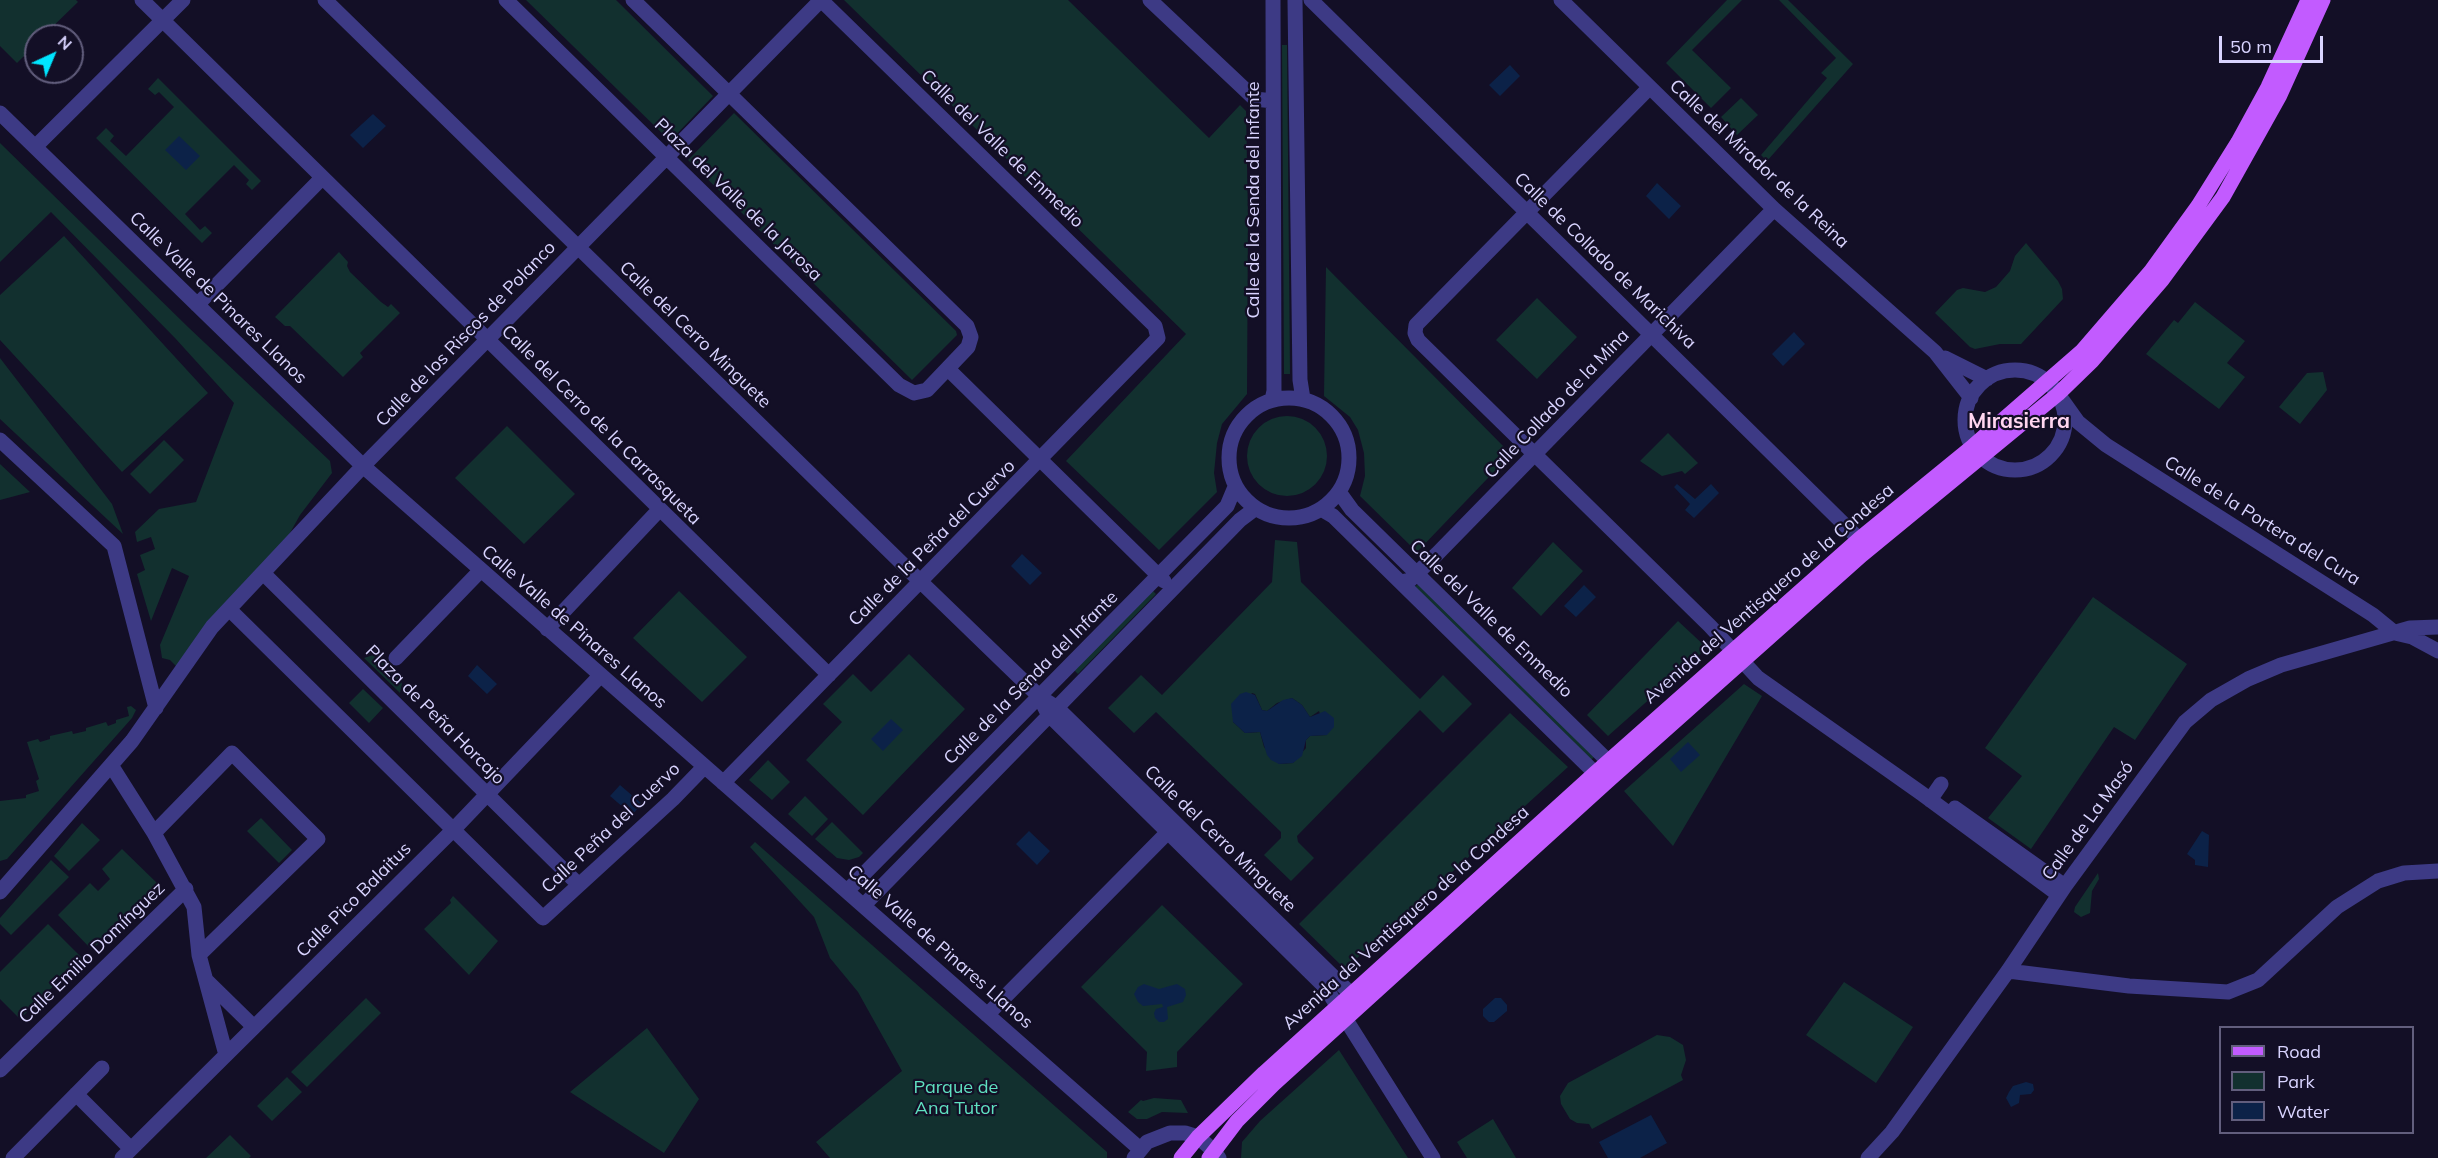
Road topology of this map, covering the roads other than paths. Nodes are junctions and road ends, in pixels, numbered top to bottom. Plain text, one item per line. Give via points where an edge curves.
1 (142, 0) edge
2 (183, 0) edge
3 (325, 0) edge
4 (506, 0) edge
5 (633, 0) edge
6 (821, 0) edge
7 (1150, 0) edge
8 (1273, 0) edge
9 (1295, 0) edge
10 (1311, 0) edge
11 (1561, 0) edge
12 (2308, 0) edge
13 (2323, 0) edge
14 (163, 21) junction
15 (1648, 88) junction
16 (730, 94) junction
17 (1273, 101) junction
18 (0, 113) edge
19 (35, 147) junction
20 (667, 158) junction
21 (322, 178) junction
22 (1774, 209) junction
23 (1527, 213) junction
24 (578, 248) junction
25 (197, 306) junction
26 (1155, 326) joint
27 (1652, 334) junction
28 (488, 340) junction
29 (1935, 352) junction
30 (948, 369) junction
31 (1987, 379) junction
32 (2053, 388) junction
33 (1971, 398) junction
34 (1303, 399) junction
35 (1272, 400) junction
36 (0, 440) edge
37 (2061, 440) junction
38 (2106, 445) junction
39 (1977, 451) junction
40 (1536, 454) junction
41 (1041, 460) junction
42 (363, 466) junction
43 (1235, 487) junction
44 (1339, 492) junction
45 (1256, 508) junction
46 (1321, 509) junction
47 (659, 510) junction
48 (1858, 539) junction
49 (1862, 555) junction
50 (480, 570) junction
51 (263, 573) junction
52 (1418, 574) junction
53 (1158, 576) junction
54 (921, 582) junction
55 (1401, 582) junction
56 (1172, 589) junction
57 (229, 609) junction
58 (2438, 627) edge
59 (547, 629) junction
60 (2395, 633) junction
61 (2437, 651) edge
62 (1737, 656) junction
63 (396, 658) dead end
64 (829, 675) junction
65 (600, 676) junction
66 (1040, 697) junction
67 (156, 708) junction
68 (1052, 710) junction
69 (111, 765) junction
70 (704, 767) junction
71 (1606, 773) junction
72 (723, 783) junction
73 (487, 794) junction
74 (454, 829) junction
75 (1168, 832) junction
76 (154, 833) junction
77 (2438, 871) edge
78 (579, 885) junction
79 (186, 889) junction
80 (847, 891) junction
81 (2062, 891) junction
82 (0, 892) edge
83 (864, 905) junction
84 (199, 955) junction
85 (2008, 970) junction
86 (205, 979) junction
87 (1351, 993) junction
88 (1337, 1006) junction
89 (987, 1015) junction
90 (1344, 1020) junction
91 (254, 1027) junction
92 (226, 1055) junction
93 (102, 1068) dead end
94 (0, 1070) edge
95 (76, 1094) junction
96 (1892, 1132) junction
97 (1198, 1137) junction
98 (127, 1153) edge
99 (1137, 1154) edge
100 (1214, 1156) edge
101 (13, 1158) edge
102 (1181, 1158) edge
103 (1433, 1158) edge
104 (1868, 1158) edge
105 (1882, 1158) edge

1 - 14 street, Calle del Cerro de la Carrasqueta
2 - 14 street
3 - 24 street, Calle del Cerro Minguete
4 - 20 street, Plaza del Valle de la Jarosa
5 - 16 street, Plaza del Valle de la Jarosa
6 - 16 street, Calle de los Riscos de Polanco
6 - 26 street, Calle del Valle de Enmedio
7 - 17 street via 1255,99
8 - 17 street, Calle de la Senda del Infante
9 - 34 street
10 - 23 street, Calle de Collado de Marichiva
11 - 15 street, Calle del Mirador de la Reina
12 - 32 main road, Avenida del Ventisquero de la Condesa via 2268,87 2198,206 2151,271
13 - 32 main road, Avenida del Ventisquero de la Condesa via 2280,95 2223,197 2133,317
14 - 19 street
14 - 21 street, Calle del Cerro de la Carrasqueta
15 - 22 street, Calle del Mirador de la Reina
15 - 23 street
16 - 20 street, Calle de los Riscos de Polanco
16 - 30 street, Plaza del Valle de la Jarosa via 968,326 968,347
17 - 35 street, Calle de la Senda del Infante
18 - 19 street, Calle Valle de Pinares Llanos
19 - 25 street, Calle Valle de Pinares Llanos
20 - 24 street, Calle de los Riscos de Polanco
20 - 30 street, Plaza del Valle de la Jarosa via 899,385 920,393
21 - 25 street
21 - 28 street, Calle del Cerro de la Carrasqueta
22 - 27 street, Calle Collado de la Mina
22 - 29 street, Calle del Mirador de la Reina
23 - 27 street, Calle de Collado de Marichiva
23 - 40 street via 1416,326 1415,333
24 - 28 street, Calle de los Riscos de Polanco
24 - 54 street, Calle del Cerro Minguete
25 - 42 street, Calle Valle de Pinares Llanos
26 - 41 street, Calle de la Peña del Cuervo via 1158,338
27 - 40 street, Calle Collado de la Mina
27 - 48 street, Calle de Collado de Marichiva
28 - 42 street, Calle de los Riscos de Polanco
28 - 47 street, Calle del Cerro de la Carrasqueta
29 - 31 street, Calle del Mirador de la Reina
29 - 33 street, Calle del Mirador de la Reina
30 - 41 street
31 - 32 street via 2018,370 2034,374
31 - 33 street
32 - 37 street via 2062,403 2065,422
32 - 38 street, Calle de la Portera del Cura via 2078,422
32 - 39 main road, Avenida del Ventisquero de la Condesa
33 - 39 street via 1966,422
34 - 35 street
34 - 44 street via 1328,412 1343,431 1348,469
35 - 43 street via 1246,415 1232,438 1229,452
36 - 67 street via 114,546
37 - 38 street, Calle de la Portera del Cura via 2080,437
37 - 39 street via 2047,459 2026,469 2002,468
38 - 60 street, Calle de la Portera del Cura via 2373,615
39 - 48 main road, Avenida del Ventisquero de la Condesa
39 - 49 main road, Avenida del Ventisquero de la Condesa
40 - 52 street, Calle Collado de la Mina
40 - 62 street
41 - 53 street
41 - 54 street, Calle de la Peña del Cuervo
42 - 50 street, Calle Valle de Pinares Llanos
42 - 51 street, Calle de los Riscos de Polanco
43 - 45 street
43 - 53 street, Calle de la Senda del Infante via 1227,506
44 - 46 street
44 - 52 street, Calle del Valle de Enmedio via 1346,504
45 - 46 street via 1288,518
45 - 56 street, Calle de la Senda del Infante
46 - 55 street, Calle del Valle de Enmedio
47 - 59 street
47 - 64 street, Calle del Cerro de la Carrasqueta
48 - 49 street
48 - 62 main road, Avenida del Ventisquero de la Condesa
49 - 62 main road, Avenida del Ventisquero de la Condesa
50 - 59 street, Calle Valle de Pinares Llanos
50 - 63 street
51 - 57 street, Calle de los Riscos de Polanco
51 - 73 street, Plaza de Peña Horcajo
52 - 55 street
52 - 71 street, Calle del Valle de Enmedio
53 - 56 street
53 - 66 street, Calle de la Senda del Infante
54 - 64 street, Calle de la Peña del Cuervo
54 - 66 street, Calle del Cerro Minguete
55 - 71 street, Calle del Valle de Enmedio
56 - 68 street, Calle de la Senda del Infante
57 - 67 street, Calle de los Riscos de Polanco
57 - 74 street
58 - 60 street, Calle de La Masó
59 - 65 street, Calle Valle de Pinares Llanos
60 - 61 street via 2412,637
60 - 81 street, Calle de La Masó via 2281,666 2211,700 2168,742
62 - 71 main road, Avenida del Ventisquero de la Condesa
62 - 81 street via 1766,684 1935,793
64 - 72 street, Calle de la Peña del Cuervo
65 - 70 street, Calle Valle de Pinares Llanos
65 - 73 street, Calle Pico Balaitus
66 - 68 street, Calle del Cerro Minguete
66 - 80 street, Calle de la Senda del Infante
67 - 69 street, Calle de los Riscos de Polanco
68 - 75 street, Calle del Cerro Minguete
68 - 83 street, Calle de la Senda del Infante
68 - 87 street, Calle del Cerro Minguete
69 - 76 street
69 - 82 street, Calle de los Riscos de Polanco
70 - 72 street, Calle Valle de Pinares Llanos
70 - 78 street, Calle Peña del Cuervo
71 - 87 main road, Avenida del Ventisquero de la Condesa
71 - 90 main road, Avenida del Ventisquero de la Condesa
72 - 80 street, Calle Valle de Pinares Llanos
73 - 74 street, Calle Pico Balaitus
73 - 78 street, Plaza de Peña Horcajo
74 - 78 street, Calle Peña del Cuervo via 543,918
74 - 91 street, Calle Pico Balaitus
75 - 88 street, Calle del Cerro Minguete via 1319,980
75 - 89 street
76 - 79 street
76 - 84 street via 232,753 318,838
77 - 85 street via 2404,873 2378,881 2337,907 2258,981 2228,992 2129,986
79 - 84 street via 194,907
79 - 94 street, Calle Emilio Domínguez
80 - 83 street, Calle Valle de Pinares Llanos
81 - 85 street, Calle de La Masó
83 - 89 street, Calle Valle de Pinares Llanos
84 - 86 street
85 - 96 street, Calle de La Masó
86 - 91 street
86 - 92 street
87 - 88 main road, Avenida del Ventisquero de la Condesa
87 - 90 street
88 - 90 street, Calle del Cerro Minguete
88 - 97 main road, Avenida del Ventisquero de la Condesa
89 - 99 street, Calle Valle de Pinares Llanos
90 - 100 main road, Avenida del Ventisquero de la Condesa via 1250,1107
90 - 103 street, Calle del Cerro Minguete
91 - 92 street, Calle Pico Balaitus
92 - 98 street, Calle Pico Balaitus
93 - 95 street
95 - 98 street, Calle Pico Balaitus
95 - 101 street
96 - 104 street, Calle de La Masó
96 - 105 street, Calle de La Masó
97 - 99 street via 1185,1133 1155,1137
97 - 100 street
97 - 102 main road, Avenida del Ventisquero de la Condesa

